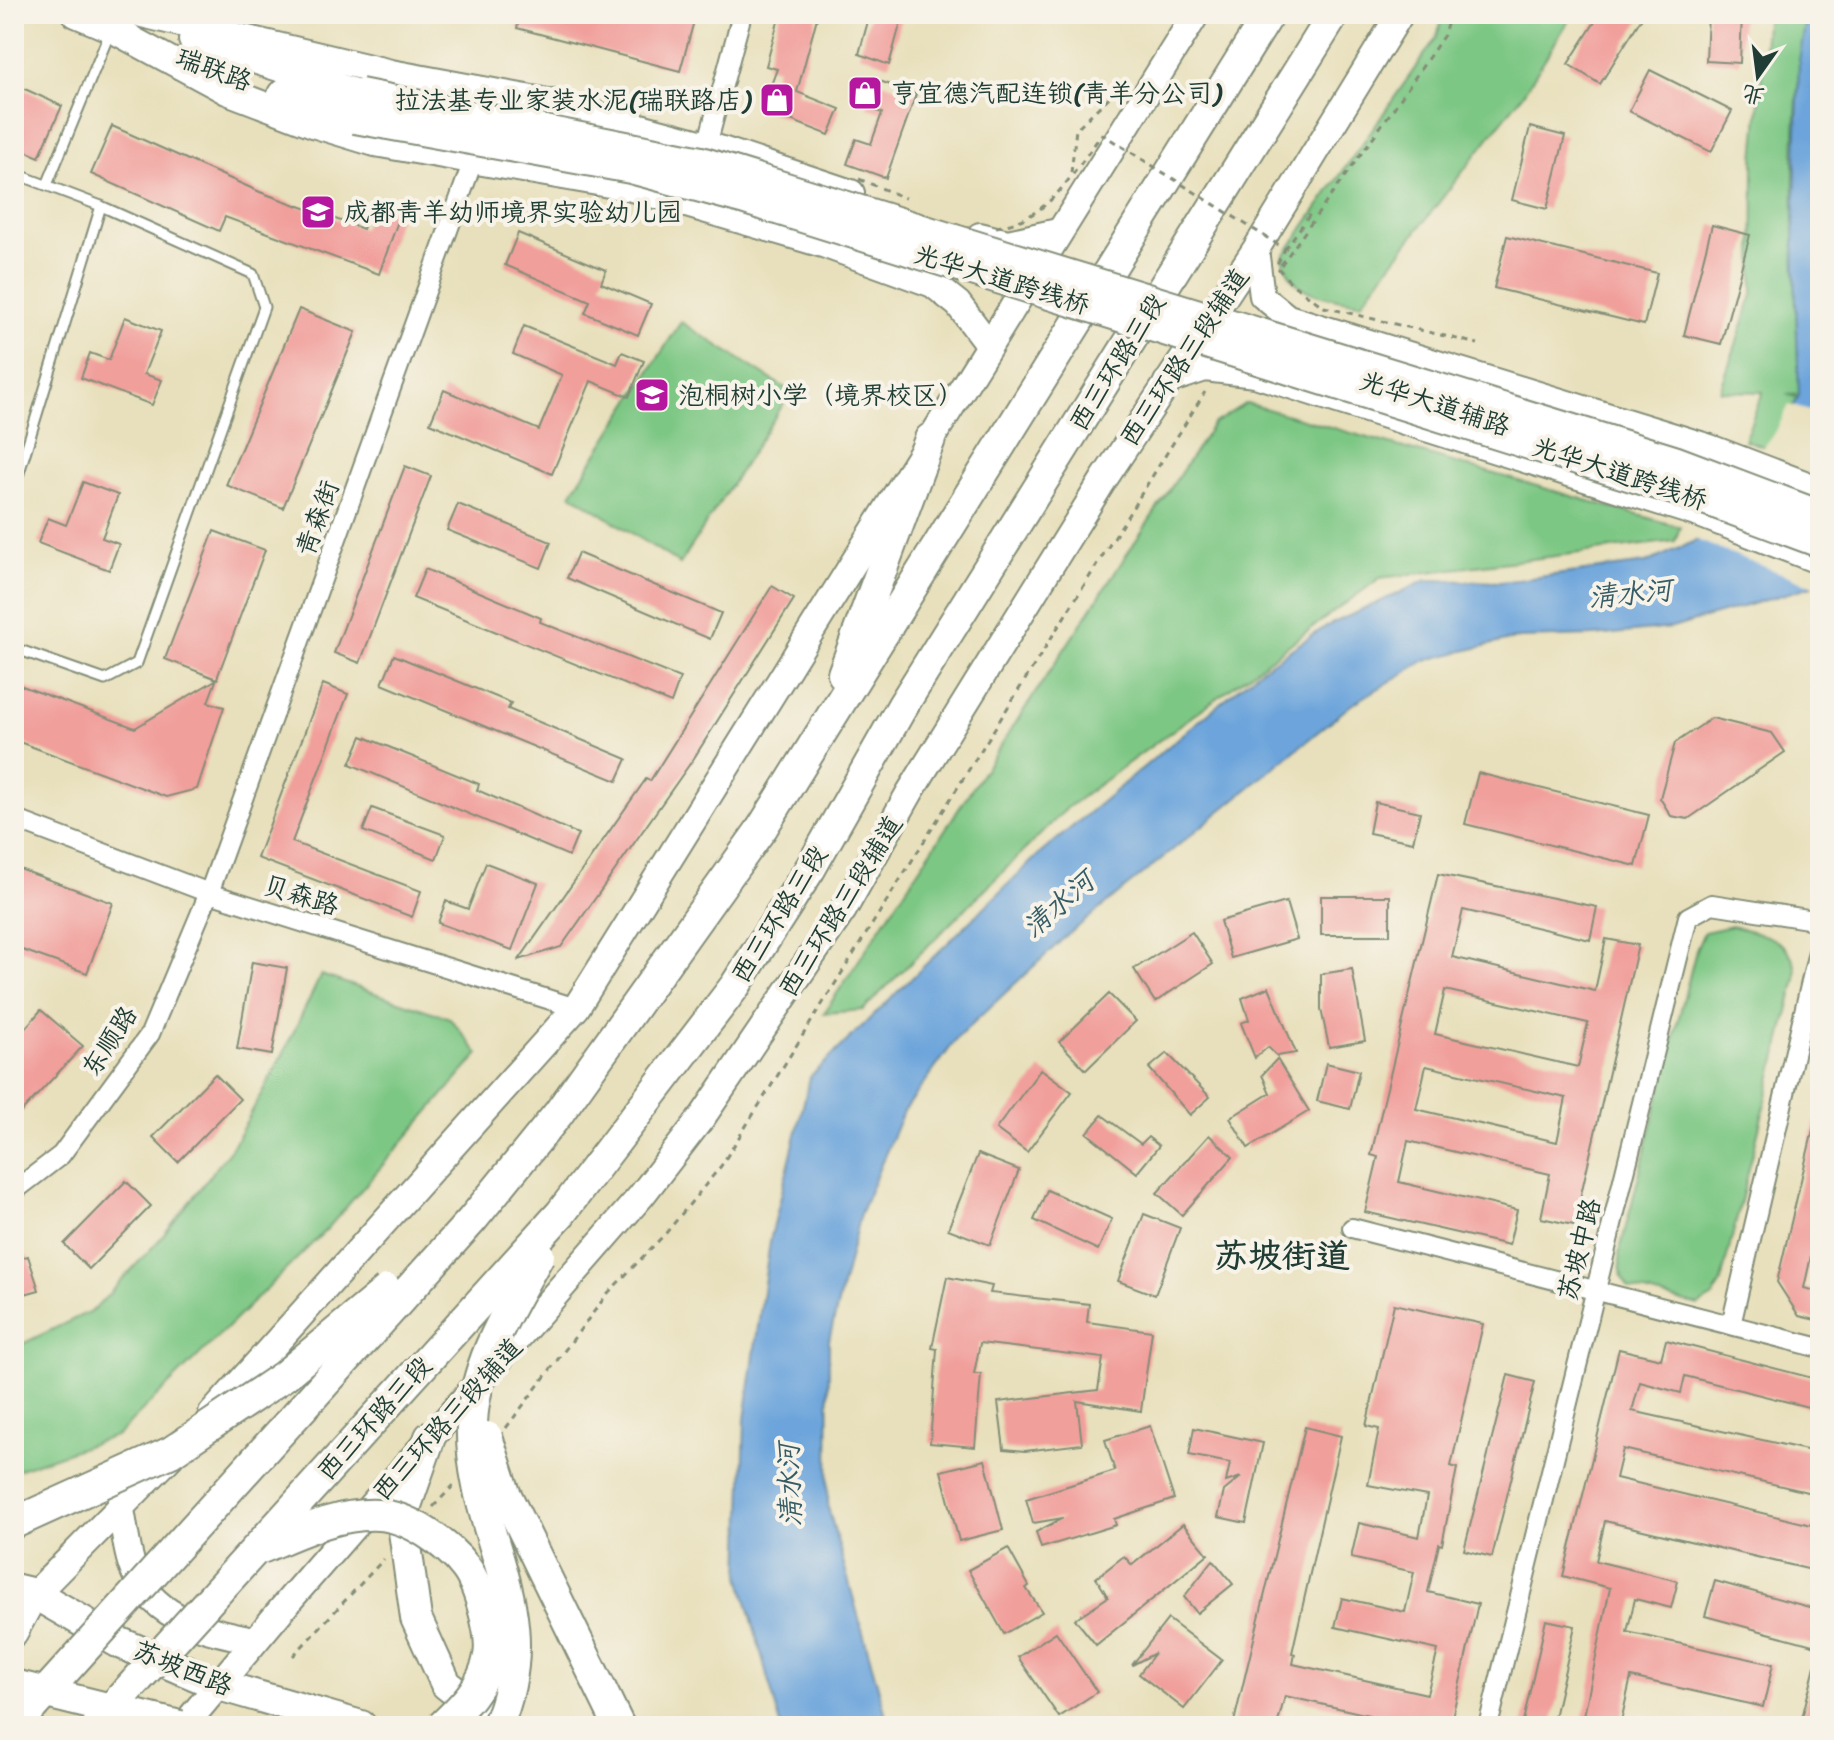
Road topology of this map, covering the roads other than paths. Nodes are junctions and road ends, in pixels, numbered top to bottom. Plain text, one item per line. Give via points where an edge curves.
1 (76, 14) edge
2 (142, 14) edge
3 (193, 14) edge
4 (742, 14) edge
5 (1196, 14) edge
6 (1269, 14) edge
7 (1334, 14) edge
8 (1343, 14) edge
9 (1400, 14) edge
10 (121, 22) edge
11 (217, 31) junction
12 (1295, 76) junction
13 (357, 106) junction
14 (707, 145) junction
15 (473, 161) junction
16 (14, 173) edge
17 (47, 185) junction
18 (101, 206) junction
19 (979, 230) junction
20 (1058, 232) junction
21 (1256, 249) junction
22 (933, 284) junction
23 (989, 345) junction
24 (1166, 382) junction
25 (930, 439) junction
26 (14, 489) edge
27 (1820, 489) edge
28 (1820, 516) edge
29 (1820, 542) edge
30 (1820, 562) edge
31 (14, 648) edge
32 (820, 735) junction
33 (14, 819) edge
34 (209, 893) junction
35 (1820, 921) edge
36 (1820, 943) edge
37 (576, 1008) junction
38 (14, 1191) edge
39 (561, 1213) junction
40 (472, 1220) junction
41 (1352, 1228) dead end
42 (1596, 1291) junction
43 (1731, 1325) junction
44 (1820, 1348) edge
45 (485, 1357) junction
46 (430, 1437) junction
47 (120, 1506) junction
48 (14, 1523) edge
49 (251, 1552) junction
50 (21, 1594) edge
51 (14, 1633) edge
52 (254, 1640) junction
53 (219, 1685) junction
54 (21, 1706) edge
55 (97, 1724) edge
56 (182, 1726) edge
57 (361, 1726) edge
58 (442, 1726) edge
59 (498, 1726) edge
60 (619, 1726) edge
61 (1488, 1726) edge

1 - 10 main road, 瑞联路
2 - 11 main road
3 - 11 street
4 - 14 street
5 - 20 main road
6 - 32 main road
7 - 12 main road, 西三环路三段
8 - 12 main road
9 - 21 main road, 西三环路三段辅道
10 - 13 main road, 瑞联路 via 193,63
10 - 15 main road via 227,91 375,143
10 - 17 lane
11 - 14 main road via 391,73 548,102
12 - 39 main road, 西三环路三段, bridge via 903,705 810,869 735,986
13 - 28 main road, 光华大道跨线桥, bridge via 701,162 1674,461
13 - 29 main road, 光华大道跨线桥, bridge via 742,198 1699,497
14 - 19 main road
15 - 22 main road via 632,188 823,244
15 - 34 street, 青森街
16 - 17 lane
17 - 18 lane
18 - 26 lane
18 - 31 lane via 253,274 264,307 137,663 105,680
19 - 20 main road via 1008,243
19 - 22 main road
20 - 23 main road
21 - 24 main road, 西三环路三段辅道
21 - 27 street, 光华大道辅路 via 1262,296 1288,317 1747,461
22 - 23 main road via 958,304
23 - 25 main road
24 - 30 street, 光华大道辅路 via 1205,369 1255,375 1702,516
24 - 46 main road, 西三环路三段辅道 via 910,792 843,910 703,1116 641,1196
25 - 32 main road
25 - 37 main road
32 - 40 main road, bridge via 762,828 558,1114
33 - 34 street, 贝森路
34 - 37 street, 贝森路
34 - 38 street, 东顺路 via 150,1034 61,1155
35 - 42 street, 苏坡中路 via 1712,904 1688,917
36 - 43 street
37 - 47 main road via 242,1384
39 - 45 main road, bridge
39 - 49 main road, 西三环路三段, bridge
40 - 48 main road, bridge via 284,1376 171,1452
40 - 54 main road, bridge
41 - 42 street
42 - 43 street
42 - 61 street, 苏坡中路
43 - 44 street
45 - 59 main road, bridge via 472,1423 480,1488 513,1607 515,1673
45 - 60 main road, bridge via 488,1443 505,1493
46 - 52 main road, 西三环路三段辅道
46 - 59 main road via 402,1517 416,1618 446,1684
47 - 50 main road
47 - 52 main road via 134,1572 154,1599 183,1622
49 - 55 main road, 西三环路三段, bridge
49 - 58 main road, bridge via 327,1521 380,1515 426,1531 467,1568 484,1611 490,1655 472,1698
50 - 51 main road
50 - 53 main road, 苏坡西路
52 - 53 main road, 西三环路三段辅道
53 - 56 main road, 西三环路三段辅道
53 - 57 main road, 苏坡西路
54 - 56 main road, bridge

